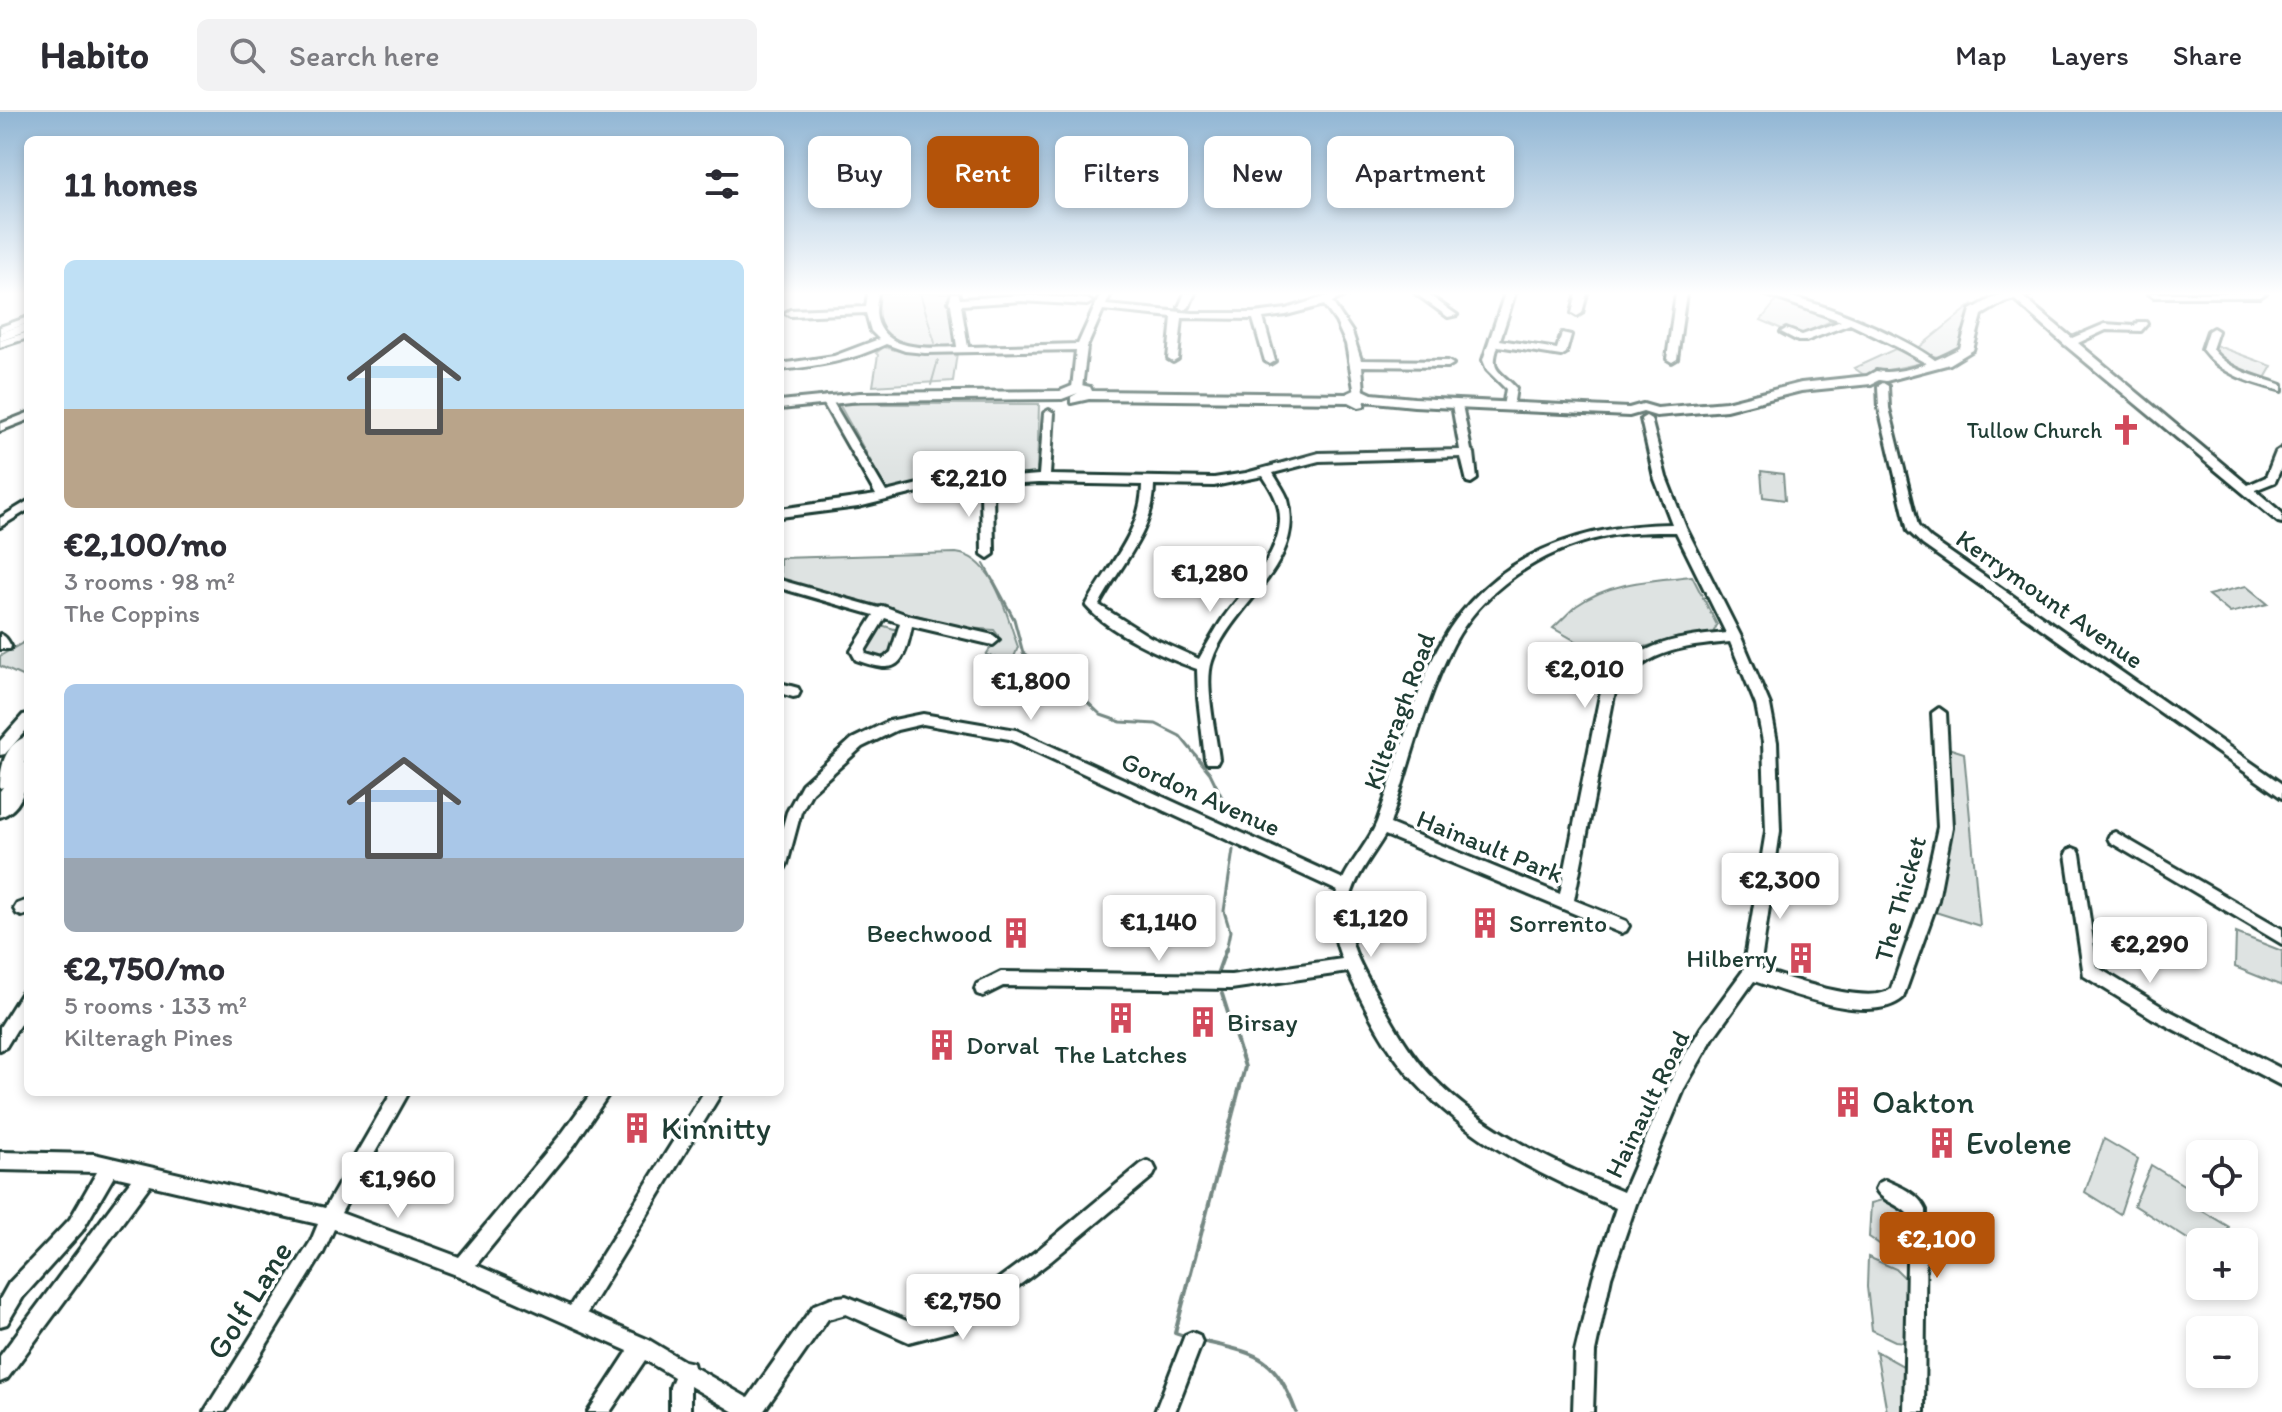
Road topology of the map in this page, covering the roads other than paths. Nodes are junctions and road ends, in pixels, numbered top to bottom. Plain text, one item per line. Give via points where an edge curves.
1 (861, 354) edge
2 (1081, 354) edge
3 (1174, 354) edge
4 (1268, 354) edge
5 (1355, 354) edge
6 (1490, 354) edge
7 (1673, 354) edge
8 (1913, 354) edge
9 (1958, 354) edge
10 (2082, 354) edge
11 (2210, 354) edge
12 (1173, 359) dead end
13 (1672, 359) dead end
14 (1270, 361) dead end
15 (1358, 363) junction
16 (1448, 364) dead end
17 (1935, 364) junction
18 (784, 367) edge
19 (1880, 381) junction
20 (2282, 388) edge
21 (1077, 392) junction
22 (1360, 396) junction
23 (826, 399) junction
24 (784, 404) edge
25 (1457, 405) junction
26 (1508, 407) junction
27 (1049, 413) dead end
28 (1647, 414) junction
29 (24, 418) edge
30 (0, 428) edge
31 (2282, 452) edge
32 (1468, 453) junction
33 (1266, 472) junction
34 (1044, 479) junction
35 (1471, 479) dead end
36 (1148, 481) junction
37 (987, 483) junction
38 (2248, 489) junction
39 (883, 497) junction
40 (24, 508) edge
41 (784, 512) edge
42 (2282, 519) edge
43 (0, 523) edge
44 (1680, 528) junction
45 (988, 554) dead end
46 (784, 585) edge
47 (883, 611) junction
48 (907, 620) junction
49 (1735, 637) junction
50 (993, 640) dead end
51 (1204, 666) junction
52 (1939, 713) dead end
53 (24, 723) edge
54 (24, 749) edge
55 (0, 750) edge
56 (1212, 759) dead end
57 (24, 776) edge
58 (0, 779) edge
59 (2282, 792) edge
60 (0, 808) edge
61 (1382, 827) junction
62 (2115, 838) dead end
63 (784, 849) edge
64 (2073, 854) dead end
65 (1346, 888) junction
66 (1566, 902) junction
67 (1621, 926) dead end
68 (2282, 937) edge
69 (1351, 965) junction
70 (1751, 973) junction
71 (983, 989) dead end
72 (24, 1003) edge
73 (2, 1037) edge
74 (2282, 1078) edge
75 (399, 1096) edge
76 (599, 1096) edge
77 (712, 1096) edge
78 (0, 1161) edge
79 (110, 1166) junction
80 (1147, 1170) dead end
81 (146, 1175) junction
82 (1885, 1189) dead end
83 (1627, 1203) junction
84 (330, 1218) junction
85 (462, 1268) junction
86 (575, 1316) junction
87 (0, 1317) edge
88 (1192, 1342) dead end
89 (642, 1347) junction
90 (686, 1370) junction
91 (0, 1372) edge
92 (752, 1411) edge
93 (214, 1412) edge
94 (598, 1412) edge
95 (680, 1412) edge
96 (1165, 1412) edge
97 (1583, 1412) edge
98 (1914, 1412) edge

1 - 18 street
2 - 21 street
3 - 12 street
4 - 14 street
5 - 15 street
6 - 26 street via 1491,368 1511,388
7 - 13 street
8 - 17 street
9 - 17 main road
10 - 38 street
11 - 20 street via 2228,369
15 - 16 street
15 - 22 street
17 - 19 main road
19 - 28 main road via 1828,382 1726,406
19 - 59 street, Kerrymount Avenue via 1912,528
21 - 22 main road
21 - 23 main road
22 - 25 main road
23 - 24 main road
23 - 39 street
25 - 26 main road
25 - 32 street
26 - 28 main road
27 - 34 street
28 - 44 street, Hainault Road via 1660,477
29 - 30 street
31 - 38 street via 2271,479
32 - 33 street via 1319,457
32 - 35 street
33 - 36 street via 1214,482
33 - 51 street via 1282,499 1284,544 1234,610
34 - 36 street
34 - 37 street
36 - 51 street via 1145,518 1092,606 1131,634
37 - 39 street via 943,482
37 - 45 street
38 - 42 street
39 - 41 street
40 - 43 street
44 - 49 street, Hainault Road
44 - 61 street, Kilteragh Road via 1581,539 1532,560 1482,595 1443,653
46 - 47 street
47 - 48 street
47 - 48 street via 858,651 861,657 892,662
48 - 50 street
49 - 66 street via 1661,646 1638,658 1614,681
49 - 70 street, Hainault Road via 1763,705 1772,776 1773,831
51 - 56 street
52 - 70 street, The Thicket via 1945,827 1930,900 1897,993 1889,1000 1861,1001
53 - 55 street
54 - 58 highway
57 - 60 highway
61 - 65 street, Hainault Park
61 - 66 street, Hainault Park
62 - 68 street
63 - 65 street, Gordon Avenue via 807,788 857,743 894,725 923,719 1011,734
64 - 74 street via 2090,971
65 - 69 street, Hainault Park via 1341,927
66 - 67 street, Hainault Park
69 - 71 street via 1231,982 1001,979
69 - 83 street, Hainault Park via 1395,1042 1434,1090 1509,1144
70 - 83 street, Hainault Road via 1691,1058
72 - 73 street
75 - 84 street, Golf Lane
76 - 85 street via 549,1166
77 - 86 street
78 - 79 street
79 - 81 street
79 - 87 street via 76,1225 16,1290
80 - 92 street via 956,1321 909,1332 846,1305 821,1312
81 - 84 street
81 - 91 street
82 - 98 street via 1917,1210
83 - 97 street, Hainault Road via 1593,1307
84 - 85 street
84 - 93 street, Golf Lane
85 - 86 street
86 - 89 street
88 - 96 street
89 - 90 street
89 - 94 street
90 - 92 street
90 - 95 street

